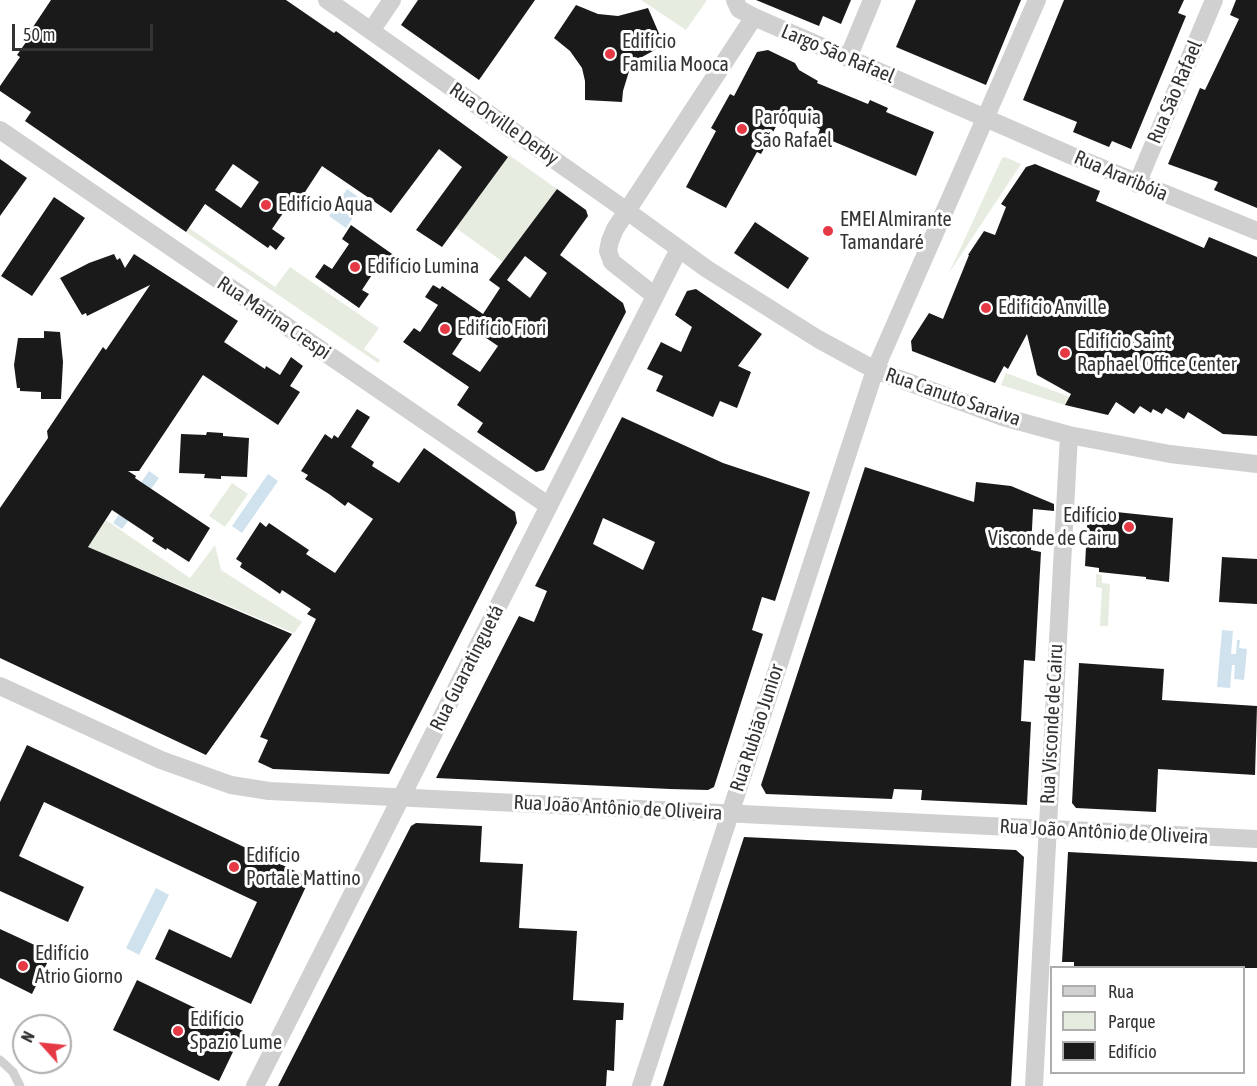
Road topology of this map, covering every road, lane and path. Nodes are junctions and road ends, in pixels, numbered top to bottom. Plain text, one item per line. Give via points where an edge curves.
1 (327, 0) edge
2 (392, 0) edge
3 (735, 0) edge
4 (872, 0) edge
5 (1037, 0) edge
6 (1214, 0) edge
7 (754, 17) junction
8 (371, 31) junction
9 (848, 58) junction
10 (986, 118) junction
11 (0, 130) edge
12 (1137, 184) junction
13 (627, 211) junction
14 (1257, 231) edge
15 (680, 249) junction
16 (655, 296) junction
17 (875, 370) junction
18 (1069, 435) junction
19 (1257, 464) edge
20 (549, 506) junction
21 (0, 686) edge
22 (401, 798) junction
23 (729, 814) junction
24 (1047, 828) junction
25 (1257, 839) edge
26 (0, 1060) edge
27 (20, 1086) edge
28 (255, 1086) edge
29 (640, 1086) edge
30 (1034, 1086) edge

1 - 8 street, Rua Orville Derby
2 - 8 street
3 - 7 street, Largo São Rafael via 740,9
4 - 9 street
5 - 10 street
6 - 12 street, Rua São Rafael
7 - 9 street, Largo São Rafael
7 - 13 street
8 - 13 street, Rua Orville Derby
9 - 10 street, Largo São Rafael
10 - 12 street, Rua Araribóia
10 - 17 street
11 - 20 street, Rua Marina Crespi
12 - 14 street, Rua Araribóia
13 - 15 street, Rua Orville Derby
13 - 16 street via 615,229 608,251 612,262
15 - 16 street, Rua Guaratinguetá
15 - 17 street, Rua Canuto Saraiva via 788,321
16 - 20 street, Rua Guaratinguetá
17 - 18 street, Rua Canuto Saraiva via 1003,417
17 - 23 street, Rua Rubião Junior
18 - 19 street, Rua Canuto Saraiva via 1170,454
18 - 24 street, Rua Visconde de Cairu
20 - 22 street, Rua Guaratinguetá
21 - 22 street, Rua João Antônio de Oliveira via 161,760 231,785 269,791
22 - 23 street, Rua João Antônio de Oliveira
22 - 28 street, Rua Guaratinguetá
23 - 24 street, Rua João Antônio de Oliveira
23 - 29 street, Rua Rubião Junior
24 - 25 street, Rua João Antônio de Oliveira
24 - 30 street, Rua Visconde de Cairu
26 - 27 lane

